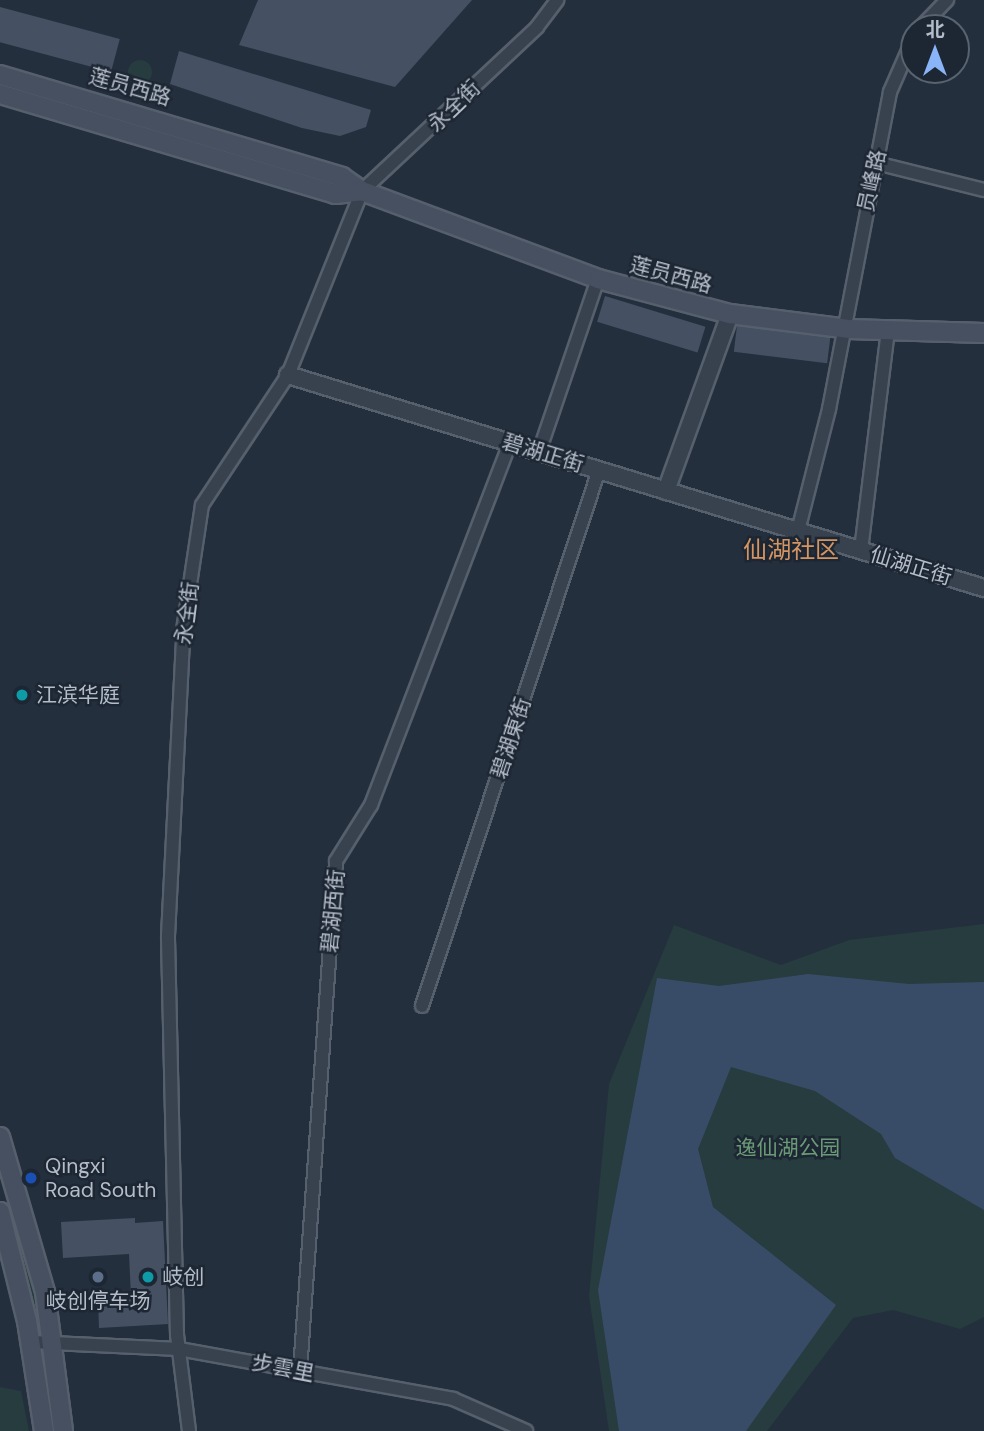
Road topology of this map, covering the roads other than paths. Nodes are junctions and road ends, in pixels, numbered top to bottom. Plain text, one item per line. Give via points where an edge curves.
1 (557, 0) edge
2 (947, 0) edge
3 (934, 14) edge
4 (900, 69) edge
5 (0, 75) edge
6 (0, 93) edge
7 (876, 163) junction
8 (984, 190) edge
9 (362, 191) junction
10 (598, 279) junction
11 (730, 314) junction
12 (842, 328) junction
13 (888, 331) junction
14 (984, 333) edge
15 (288, 375) junction
16 (510, 443) junction
17 (539, 452) junction
18 (599, 470) junction
19 (666, 491) junction
20 (798, 531) junction
21 (861, 550) junction
22 (984, 588) edge
23 (422, 1006) dead end
24 (0, 1137) edge
25 (21, 1209) junction
26 (0, 1214) edge
27 (31, 1342) junction
28 (52, 1343) junction
29 (179, 1349) junction
30 (300, 1371) junction
31 (44, 1431) edge
32 (63, 1431) edge
33 (189, 1431) edge
34 (526, 1431) edge

1 - 9 street, 永全街 via 537,27
2 - 3 street
4 - 7 street, 员峰路 via 890,92
5 - 9 main road, 莲员西路 via 342,177
6 - 9 main road, 莲员西路 via 335,194
7 - 8 street
7 - 12 street, 员峰路
9 - 10 main road, 莲员西路
9 - 15 street, 永全街
10 - 11 main road, 莲员西路
10 - 17 street
11 - 12 main road, 莲员西路
11 - 19 street
12 - 13 main road, 莲员西路
12 - 20 street, 员峰路
13 - 14 main road, 莲员西路
13 - 21 street
15 - 16 street, 碧湖正街
15 - 29 street, 永全街 via 202,505 184,624 168,936
16 - 17 street, 碧湖正街
16 - 30 street, 碧湖西街 via 371,805 336,861
17 - 18 street, 碧湖正街
18 - 19 street, 碧湖正街
18 - 23 street, 碧湖東街
19 - 20 street, 碧湖正街
20 - 21 street, 仙湖正街
21 - 22 street, 仙湖正街
24 - 25 main road
25 - 26 main road
25 - 28 main road
26 - 27 main road
27 - 28 street, 步雲里
27 - 31 main road
28 - 29 street, 步雲里
28 - 32 main road
29 - 30 street, 步雲里
29 - 33 street, 永全街
30 - 34 street, 步雲里 via 453,1399

